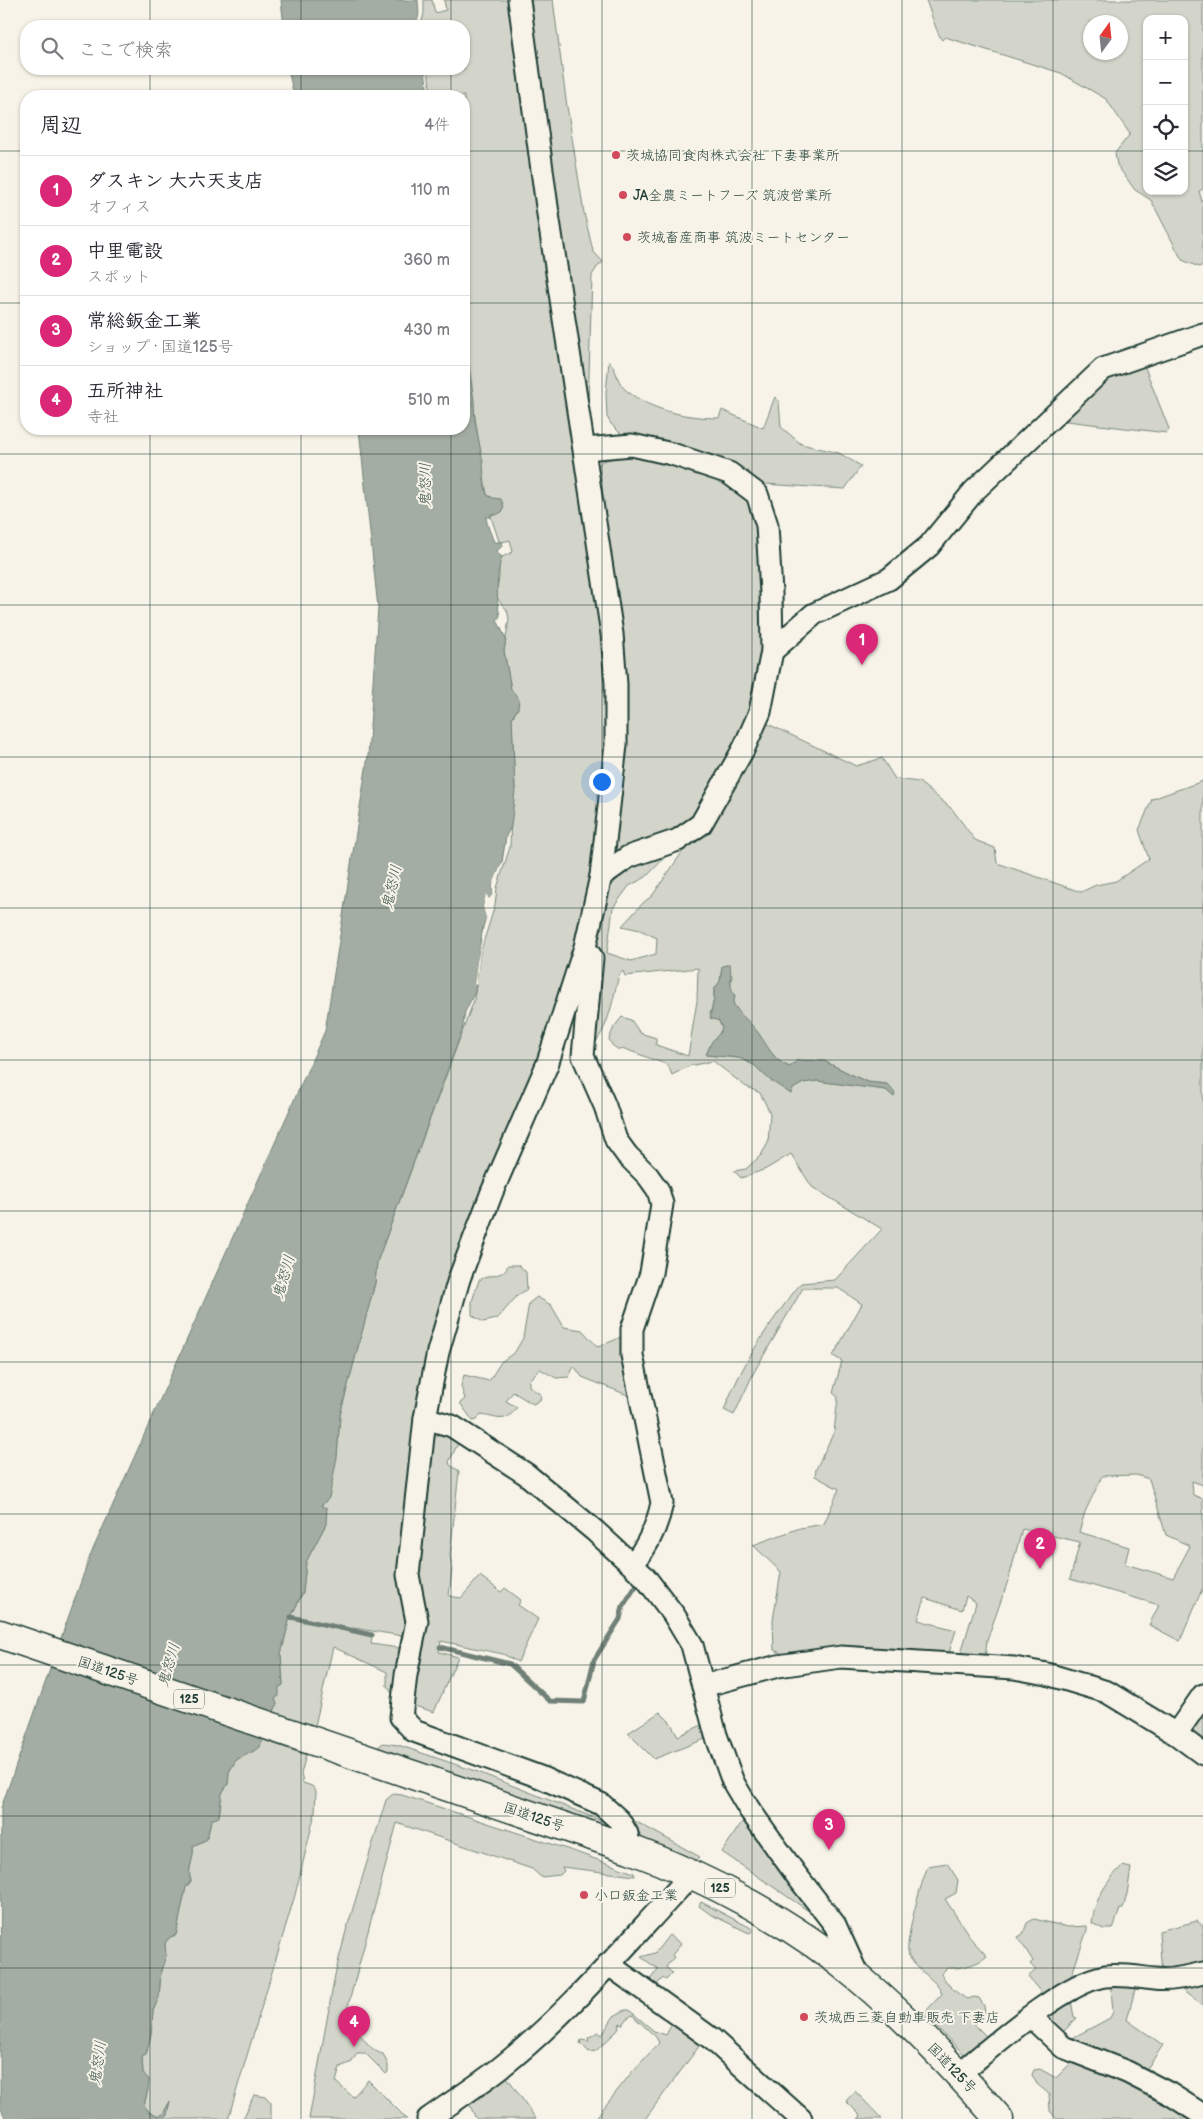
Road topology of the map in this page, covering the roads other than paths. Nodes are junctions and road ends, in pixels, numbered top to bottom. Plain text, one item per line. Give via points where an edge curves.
1 (518, 0) edge
2 (1203, 334) edge
3 (585, 449) junction
4 (772, 651) junction
5 (601, 876) junction
6 (585, 947) junction
7 (425, 1418) junction
8 (633, 1564) junction
9 (0, 1634) edge
10 (703, 1686) junction
11 (1203, 1695) edge
12 (1176, 1734) junction
13 (1203, 1754) edge
14 (630, 1849) junction
15 (694, 1875) junction
16 (608, 1964) junction
17 (1203, 1973) edge
18 (860, 1978) junction
19 (1031, 2017) junction
20 (960, 2074) junction
21 (1203, 2115) edge
22 (428, 2119) edge
23 (801, 2119) edge
24 (999, 2119) edge

1 - 3 street
2 - 4 street via 1103,369 974,490 929,546 889,579 814,614
3 - 4 street via 632,445 672,454 729,473 756,494 767,525
3 - 5 street via 612,634 616,684 613,783
4 - 5 street via 760,712 744,748 701,824 678,840 628,857
5 - 6 street
6 - 7 street via 547,1065 492,1192 459,1279 438,1352
6 - 8 street via 592,958 583,1056 616,1140 648,1176 658,1190 662,1204 651,1273 632,1329 632,1356 662,1503 658,1522 645,1549
7 - 8 street via 452,1426 526,1474
7 - 14 street via 408,1574 417,1621 401,1717 414,1731 540,1777 601,1804 619,1820 627,1834
8 - 10 street via 669,1609 692,1645
9 - 14 highway, 国道125号 / 125
10 - 12 street via 778,1666 841,1656 1014,1668 1107,1692
10 - 18 street via 733,1782 797,1876 835,1924
11 - 12 street
12 - 13 street
14 - 15 highway, 国道125号 / 125
15 - 16 street
15 - 18 highway, 国道125号 / 125 via 759,1910
16 - 22 street via 500,2068
16 - 23 street via 712,2039
17 - 19 street via 1156,1980 1130,1976 1102,1977 1069,1990
18 - 20 highway, 国道125号 / 125
19 - 20 street
19 - 21 street via 1063,2047 1127,2072
20 - 24 highway, 国道125号 / 125

